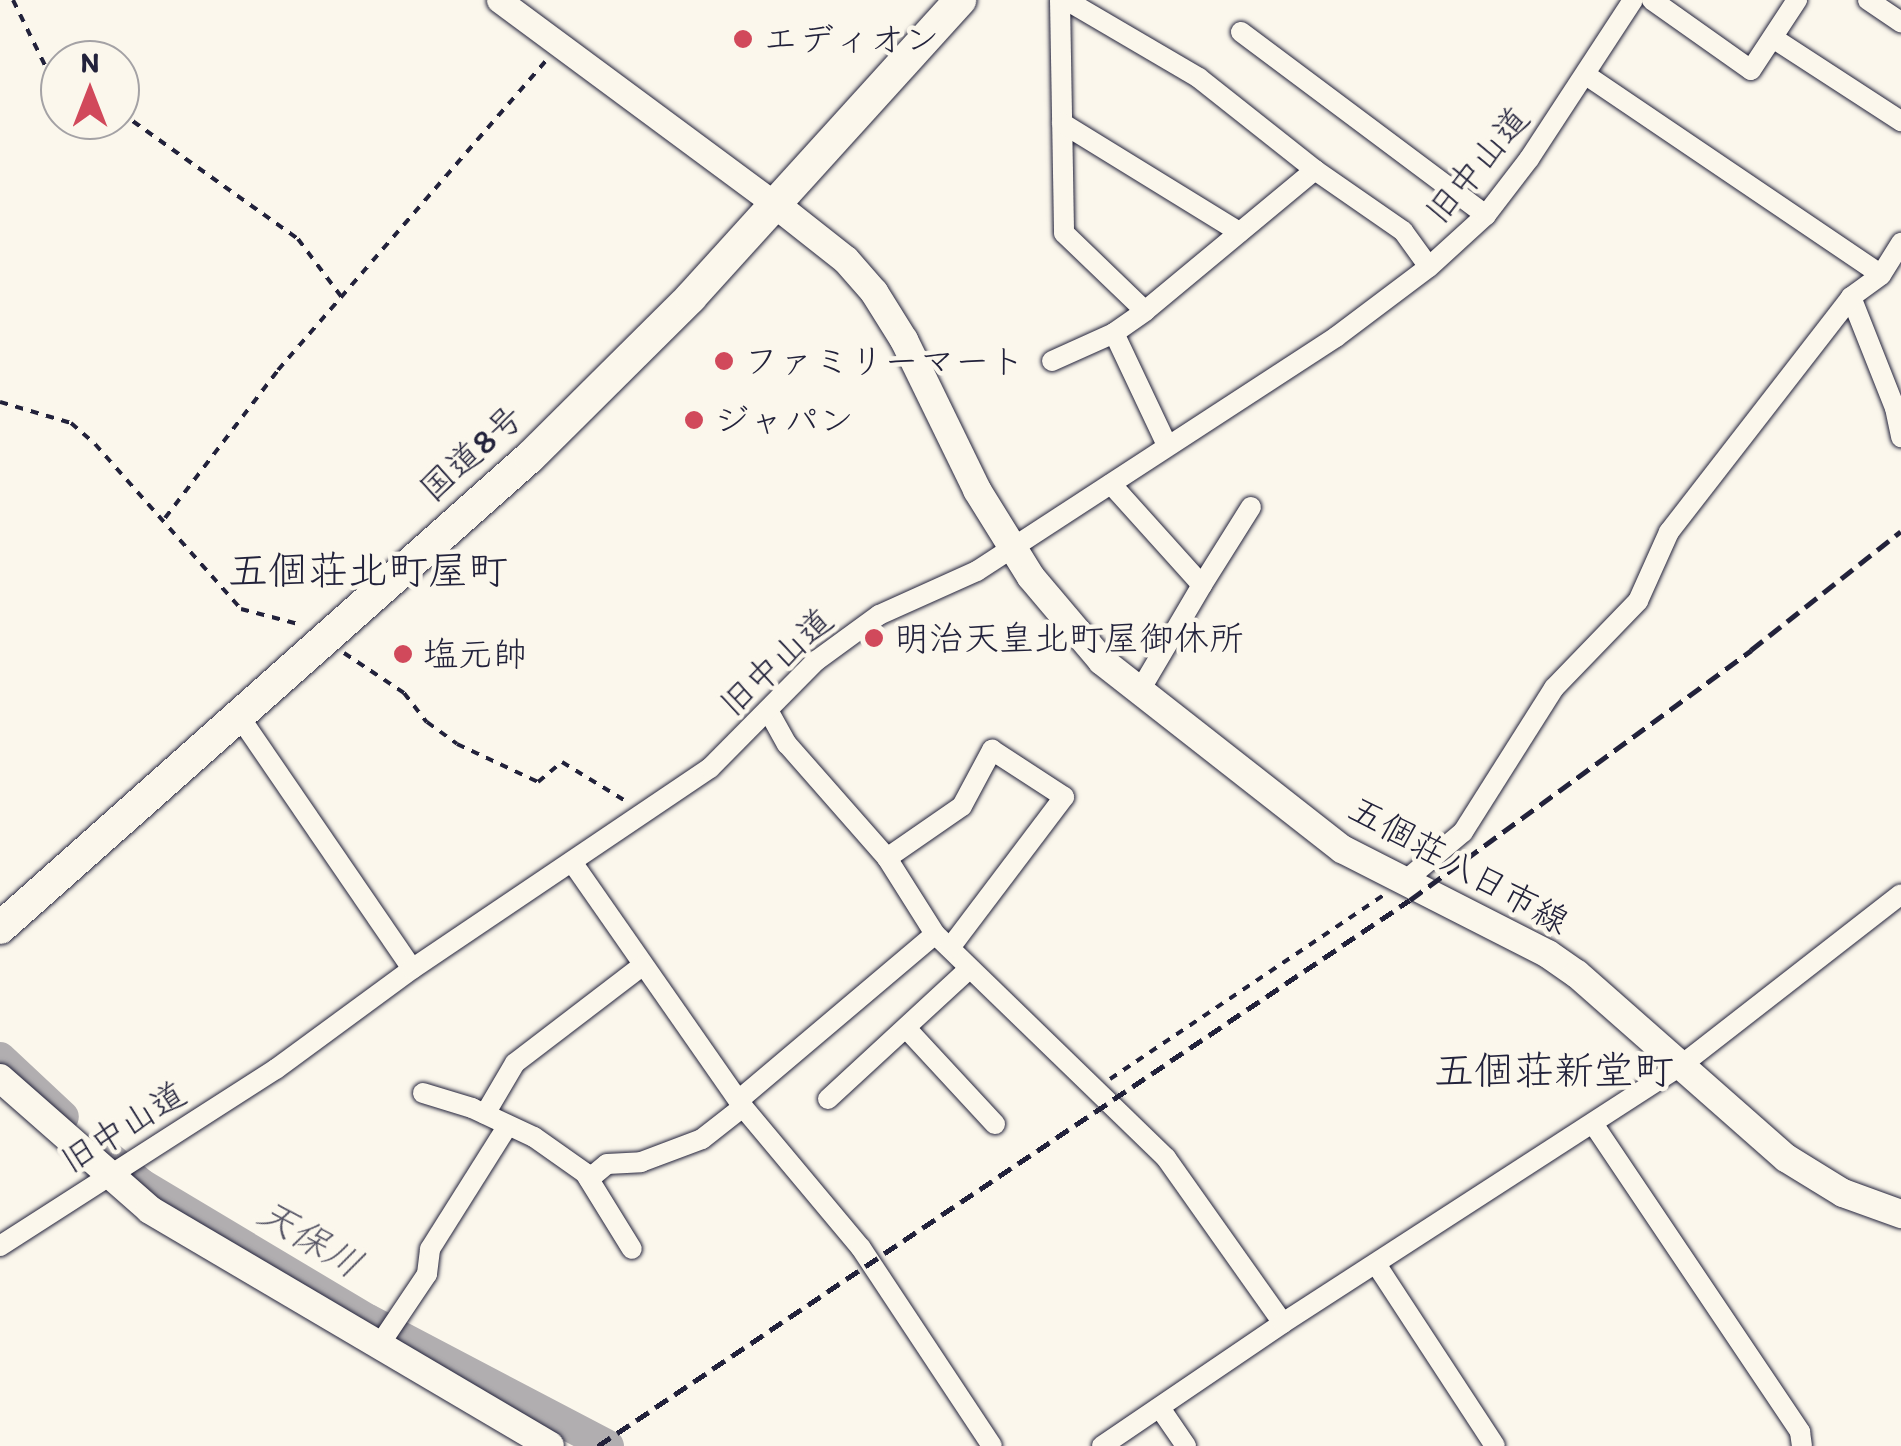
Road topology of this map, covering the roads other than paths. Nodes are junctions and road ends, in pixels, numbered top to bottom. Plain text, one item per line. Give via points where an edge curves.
1 (499, 0) edge
2 (960, 0) edge
3 (1063, 0) edge
4 (1633, 0) edge
5 (1652, 0) edge
6 (1797, 0) edge
7 (1868, 0) edge
8 (1901, 22) edge
9 (1240, 32) dead end
10 (1772, 38) junction
11 (1586, 76) junction
12 (1901, 122) edge
13 (1062, 123) junction
14 (1315, 170) junction
15 (775, 204) junction
16 (1486, 215) junction
17 (1238, 232) junction
18 (1901, 243) edge
19 (1429, 266) junction
20 (1881, 275) junction
21 (1851, 296) junction
22 (1145, 311) junction
23 (1114, 333) junction
24 (1052, 361) dead end
25 (1901, 438) edge
26 (1166, 446) junction
27 (1111, 484) junction
28 (1250, 507) dead end
29 (1012, 546) junction
30 (1202, 585) junction
31 (1140, 692) junction
32 (769, 712) junction
33 (238, 716) junction
34 (887, 858) junction
35 (572, 862) junction
36 (1406, 880) junction
37 (1901, 894) edge
38 (0, 928) edge
39 (942, 941) junction
40 (642, 966) junction
41 (412, 968) junction
42 (969, 969) junction
43 (906, 1028) junction
44 (1680, 1066) junction
45 (0, 1078) edge
46 (423, 1093) dead end
47 (828, 1099) dead end
48 (742, 1103) junction
49 (485, 1114) junction
50 (508, 1124) junction
51 (995, 1124) dead end
52 (1594, 1125) junction
53 (107, 1176) junction
54 (589, 1179) junction
55 (1901, 1214) edge
56 (0, 1246) edge
57 (632, 1249) dead end
58 (1376, 1264) junction
59 (1283, 1322) junction
60 (378, 1347) junction
61 (1160, 1408) junction
62 (550, 1446) edge
63 (992, 1446) edge
64 (1102, 1446) edge
65 (1186, 1446) edge
66 (1495, 1446) edge
67 (1802, 1446) edge

1 - 15 street
2 - 15 highway, 国道8号
3 - 13 street
3 - 14 street via 1199,78
4 - 11 street, 旧中山道
5 - 10 street via 1751,70
6 - 10 street
7 - 8 street
9 - 16 street
10 - 12 street
11 - 16 street, 旧中山道
11 - 20 street
13 - 17 street
13 - 22 street via 1064,233
14 - 17 street
14 - 19 street via 1403,232
15 - 29 main road, 五個荘八日市線 via 846,260 874,292
15 - 33 highway, 国道8号 via 691,298 530,456
16 - 19 street, 旧中山道
17 - 22 street
18 - 20 street
19 - 26 street, 旧中山道 via 1336,337
20 - 21 street
21 - 25 street
21 - 36 street via 1668,532 1638,601 1554,688 1463,832
22 - 23 street
23 - 24 street
23 - 26 street
26 - 27 street, 旧中山道
27 - 29 street, 旧中山道
27 - 30 street
28 - 30 street
29 - 31 main road, 五個荘八日市線 via 1066,624
29 - 32 street, 旧中山道 via 977,570 878,615 816,661
30 - 31 street
31 - 36 main road, 五個荘八日市線 via 1342,849
32 - 34 street via 786,744
32 - 35 street, 旧中山道 via 710,768
33 - 38 highway, 国道8号
33 - 41 street
34 - 39 street
34 - 39 street via 962,806 992,750 1064,796
35 - 40 street
35 - 41 street, 旧中山道
36 - 44 main road, 五個荘八日市線 via 1548,954
37 - 44 street
39 - 42 street
39 - 48 street
40 - 48 street
40 - 49 street via 515,1064
41 - 53 street, 旧中山道 via 276,1069
42 - 43 street
42 - 59 street via 1166,1158
43 - 47 street
43 - 51 street
44 - 52 street
44 - 55 main road, 五個荘八日市線 via 1786,1158 1842,1193
45 - 53 main road
46 - 49 street
48 - 54 street via 702,1139 642,1162 607,1164
48 - 63 street via 861,1248
49 - 50 street
50 - 54 street
50 - 60 street
52 - 58 street
52 - 67 street via 1800,1432
53 - 56 street, 旧中山道
53 - 60 main road via 150,1210
54 - 57 street
58 - 59 street
58 - 66 street
59 - 61 street
60 - 62 main road
61 - 64 street
61 - 65 street

